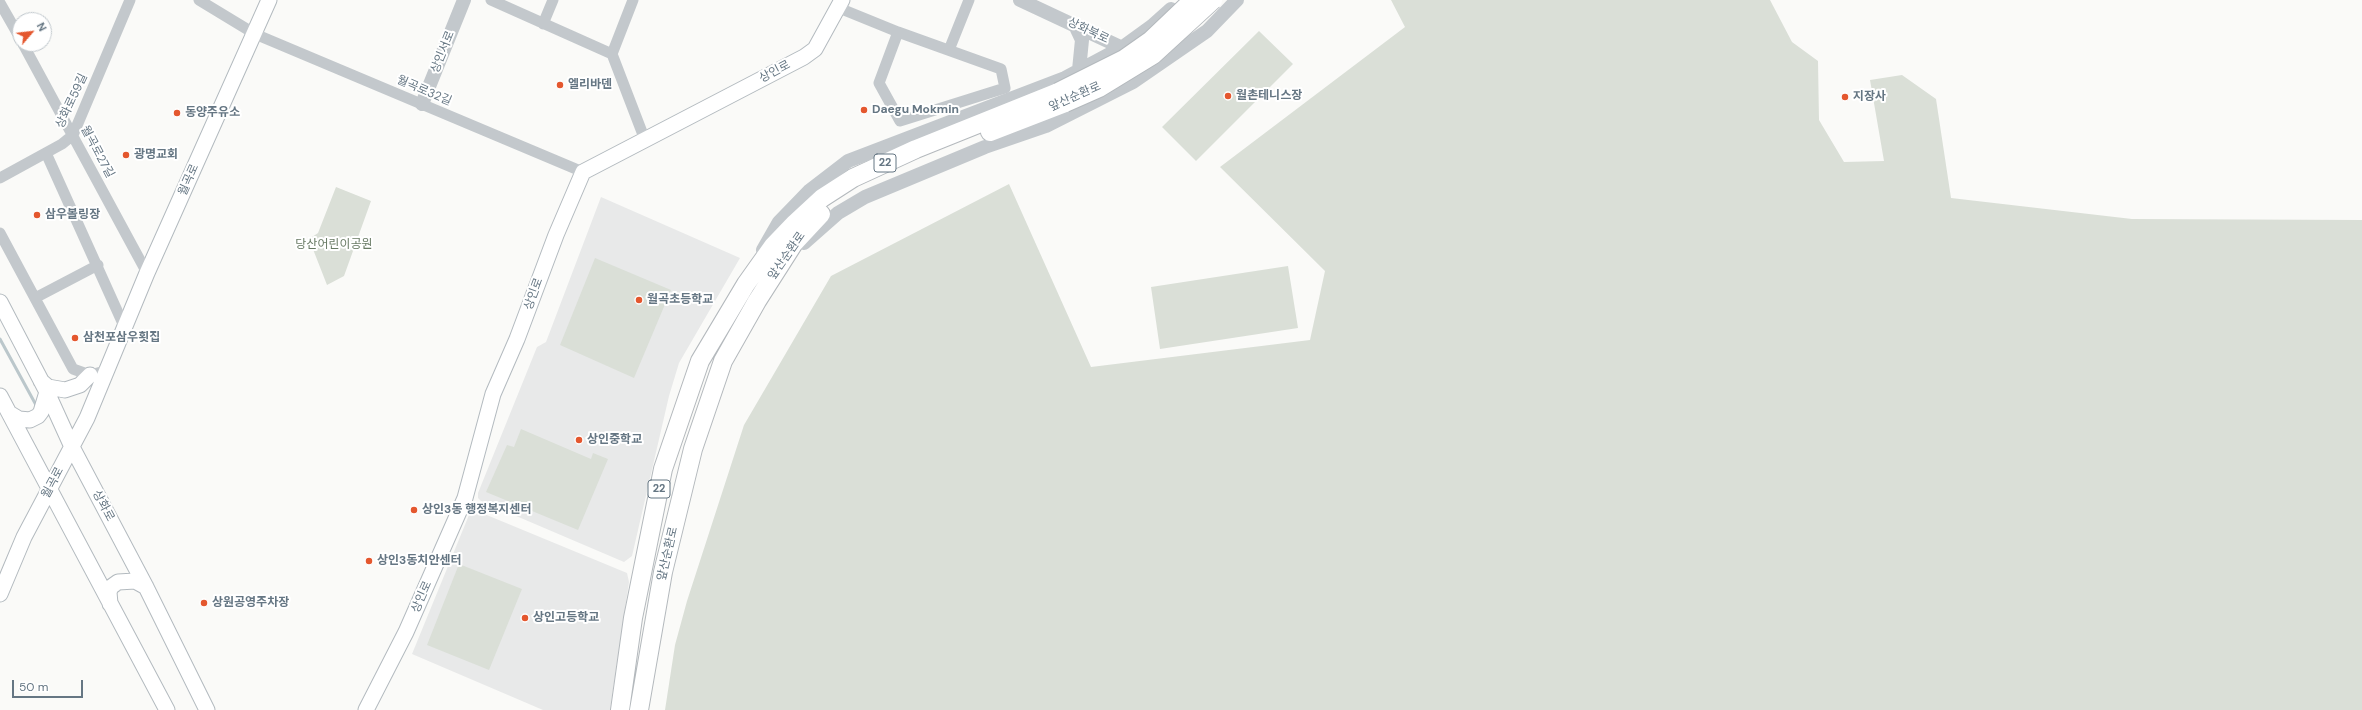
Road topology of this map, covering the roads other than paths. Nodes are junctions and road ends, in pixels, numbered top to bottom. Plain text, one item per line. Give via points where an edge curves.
1 (130, 0) edge
2 (200, 0) edge
3 (269, 0) edge
4 (464, 0) edge
5 (491, 0) edge
6 (553, 0) edge
7 (633, 0) edge
8 (969, 0) edge
9 (1020, 0) edge
10 (1180, 0) edge
11 (1193, 0) edge
12 (1213, 0) edge
13 (1237, 0) edge
14 (0, 3) edge
15 (840, 4) edge
16 (12, 24) edge
17 (543, 24) junction
18 (1075, 25) junction
19 (898, 32) junction
20 (254, 34) junction
21 (1123, 47) junction
22 (949, 50) junction
23 (27, 52) edge
24 (612, 54) junction
25 (1155, 66) junction
26 (1075, 73) junction
27 (1067, 101) junction
28 (422, 104) junction
29 (73, 135) junction
30 (644, 140) junction
31 (46, 153) junction
32 (583, 172) junction
33 (0, 178) edge
34 (0, 233) edge
35 (98, 265) junction
36 (147, 273) junction
37 (746, 284) junction
38 (35, 298) junction
39 (0, 302) edge
40 (124, 326) junction
41 (105, 371) junction
42 (90, 375) junction
43 (44, 386) junction
44 (0, 396) edge
45 (9, 413) junction
46 (72, 447) junction
47 (50, 489) junction
48 (146, 587) junction
49 (0, 594) edge
50 (110, 604) junction
51 (167, 710) edge
52 (207, 710) edge
53 (366, 710) edge
54 (620, 710) edge
55 (639, 710) edge

1 - 29 street, 상화로59길
2 - 20 street
3 - 20 main road, 월곡로
4 - 28 street, 상인서로
5 - 17 street
6 - 17 street
7 - 24 street
8 - 22 street
9 - 18 street, 상화북로
10 - 21 street via 1152,26
11 - 27 highway, 앞산순환로 / 22, bridge via 1151,40
12 - 27 highway, 앞산순환로 / 22, bridge via 1153,56 1099,88
13 - 25 street via 1207,31
14 - 16 street
15 - 19 street
15 - 30 main road, 상인로 via 815,49 804,57
17 - 24 street
18 - 21 street, 상화북로
18 - 26 street via 1082,40
19 - 22 street
19 - 22 street via 879,83 900,121 1005,88 1001,69
20 - 28 street, 월곡로32길
20 - 36 main road, 월곡로
21 - 25 street, 상화북로
21 - 26 street
23 - 29 street, 월곡로27길
24 - 30 street
25 - 27 street via 1133,82
26 - 27 street via 1082,89 1082,102
26 - 37 street via 848,161 809,191 779,222
27 - 37 highway, 앞산순환로 / 22 via 916,149 852,178 822,198 795,222 773,246
27 - 55 highway, 앞산순환로 / 22 via 906,164 859,186 816,218 794,243 760,295 723,361 693,449 663,572
28 - 32 street, 월곡로32길
29 - 31 street, 상화로59길
29 - 36 street, 월곡로27길
30 - 32 main road, 상인로
31 - 33 street, 상화로59길
31 - 35 street
32 - 53 main road, 상인로 via 493,394 465,498 406,632
34 - 38 street
35 - 38 street
35 - 40 street
36 - 40 main road, 월곡로
37 - 54 highway, 앞산순환로 / 22 via 700,361 663,469 633,618
38 - 42 street via 73,369
39 - 43 main road, 상화로
40 - 41 main road, 월곡로
41 - 42 street
41 - 46 main road, 월곡로 via 87,418
42 - 43 main road via 80,385 65,390
43 - 45 main road via 41,412 38,416 30,420 19,419
43 - 46 main road, 상화로
44 - 45 main road
45 - 47 main road
46 - 47 main road, 월곡로
46 - 48 main road, 상화로
47 - 49 main road, 월곡로 via 24,536
47 - 50 main road
48 - 50 main road via 135,581 118,582 109,592
48 - 52 main road, 상화로
50 - 51 main road

